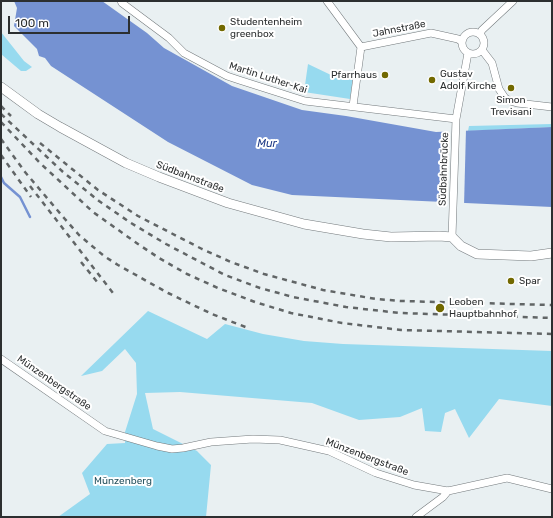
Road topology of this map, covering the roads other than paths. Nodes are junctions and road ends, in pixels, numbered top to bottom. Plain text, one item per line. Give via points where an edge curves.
1 (121, 1) edge
2 (327, 1) edge
3 (513, 1) edge
4 (480, 34) junction
5 (462, 42) junction
6 (361, 47) junction
7 (482, 50) junction
8 (468, 53) junction
9 (1, 87) edge
10 (353, 106) junction
11 (552, 107) edge
12 (456, 123) junction
13 (452, 237) junction
14 (552, 253) edge
15 (1, 359) edge
16 (552, 489) edge
17 (448, 491) junction
18 (416, 517) edge

1 - 10 street, Martin Luther-Kai via 169,38 184,53 227,76 305,101
2 - 6 street, Jahnstraße
3 - 4 street
4 - 5 street via 468,34
4 - 7 street via 484,42
5 - 6 street, Jahnstraße via 431,33
5 - 8 street
6 - 10 street, Jahnstraße
7 - 8 street via 477,54
7 - 11 street via 492,62 499,89 505,98 517,103
8 - 12 street, Südbahnbrücke
9 - 13 main road, Südbahnstraße via 38,114 126,163 228,203 304,224 364,234 391,237
10 - 12 street, Martin Luther-Kai
12 - 13 street, Südbahnbrücke
13 - 14 main road via 462,246 478,254 532,256
15 - 17 street, Münzenbergstraße via 105,431 172,449 211,442 280,440 328,451 404,482
16 - 17 street via 507,478
17 - 18 street

